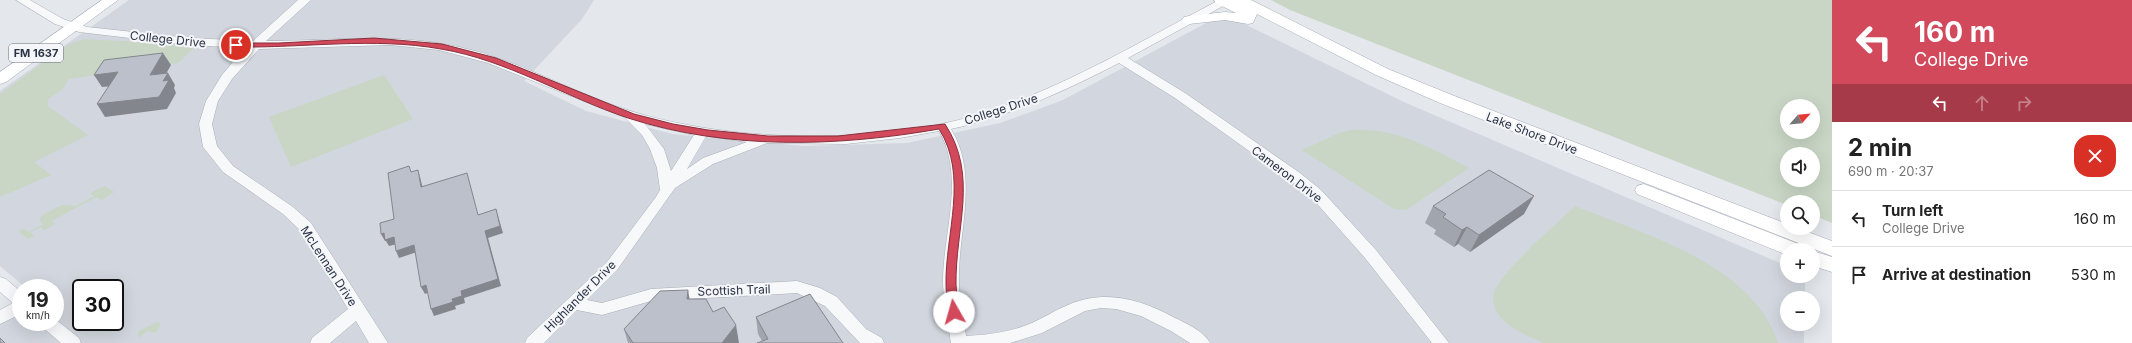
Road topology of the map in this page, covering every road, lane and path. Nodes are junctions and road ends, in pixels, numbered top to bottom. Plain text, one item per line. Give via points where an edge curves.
1 (22, 0) edge
2 (111, 0) edge
3 (305, 0) edge
4 (1228, 0) edge
5 (1189, 20) junction
6 (1266, 24) junction
7 (73, 28) junction
8 (256, 45) junction
9 (1118, 58) junction
10 (0, 79) edge
11 (621, 112) junction
12 (976, 118) junction
13 (942, 126) junction
14 (702, 132) junction
15 (768, 139) junction
16 (955, 154) junction
17 (667, 189) junction
18 (1780, 244) edge
19 (1826, 257) edge
20 (0, 283) edge
21 (12, 293) edge
22 (576, 301) junction
23 (358, 310) junction
24 (12, 311) edge
25 (0, 318) edge
26 (58, 331) edge
27 (73, 343) edge
28 (318, 343) edge
29 (380, 343) edge
30 (533, 343) edge
31 (876, 343) edge
32 (959, 343) edge
33 (966, 343) edge
34 (1202, 343) edge
35 (1441, 343) edge

1 - 7 street
2 - 7 main road, FM 1637
3 - 8 street, McLennan Drive
4 - 5 street, College Drive
4 - 6 main road, Lake Shore Drive
4 - 19 main road, Lake Shore Drive via 1440,97
5 - 6 main road via 1225,16
5 - 9 street, College Drive
6 - 18 main road, Lake Shore Drive via 1418,100
7 - 8 street, College Drive via 195,42
7 - 10 main road, FM 1637
8 - 11 street, College Drive via 374,41 442,46 493,60
8 - 23 street, McLennan Drive via 221,83 208,106 207,143 228,169 272,199 306,227
9 - 12 street, College Drive via 1048,94
9 - 35 street, Cameron Drive via 1191,102 1314,192 1397,287
11 - 14 street, College Drive via 673,127
11 - 17 street via 642,126 653,140 663,164
12 - 13 street, College Drive
12 - 16 street via 960,132
13 - 15 street, College Drive via 869,137 822,140
13 - 16 street
14 - 15 street, College Drive
14 - 17 street, Highlander Drive
15 - 17 street, Highlander Drive via 708,161
16 - 32 street via 959,186 951,285
17 - 22 street, Highlander Drive via 612,266
20 - 21 street
22 - 30 street, Highlander Drive
22 - 31 street, Scottish Trail via 582,305 602,309 651,295 797,287 810,290 830,301 848,322
23 - 28 street
23 - 29 street, McLennan Drive
24 - 25 street
26 - 27 street
33 - 34 street via 1004,338 1030,331 1065,312 1088,304 1103,303 1123,305 1168,321

